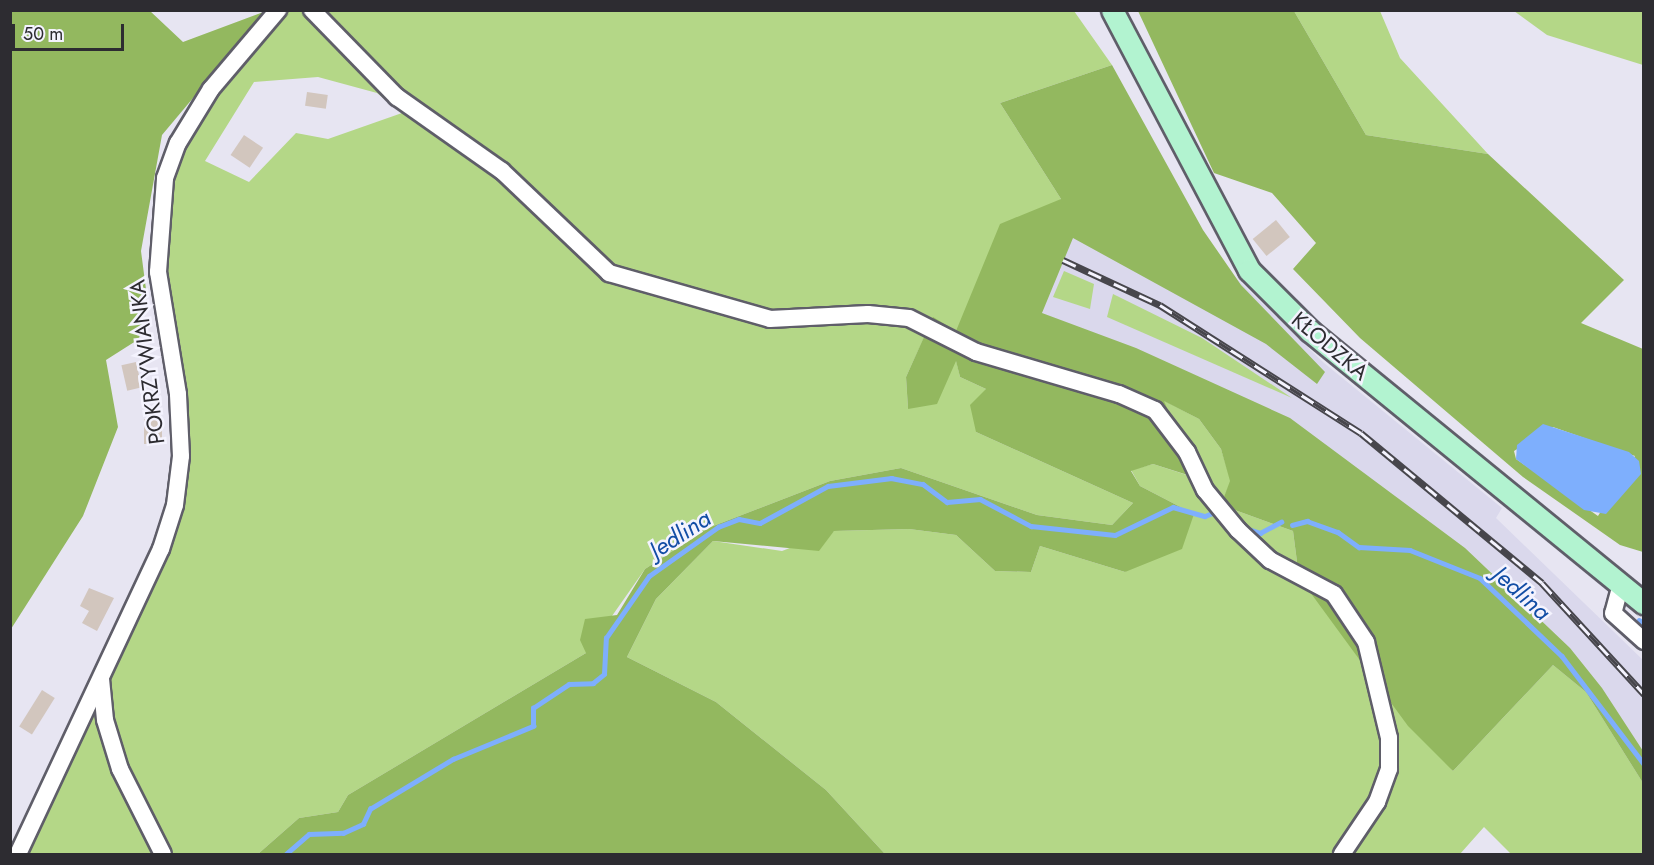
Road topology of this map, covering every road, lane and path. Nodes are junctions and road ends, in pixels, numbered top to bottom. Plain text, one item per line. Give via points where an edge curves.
1 (278, 10) edge
2 (312, 10) edge
3 (1112, 10) edge
4 (1621, 584) junction
5 (1644, 603) edge
6 (1644, 641) edge
7 (101, 679) junction
8 (18, 855) edge
9 (163, 855) edge
10 (1342, 855) edge

1 - 7 street, POKRZYWIANKA via 211,89 165,178 158,272 178,394 181,456 175,505 161,549
2 - 10 street via 397,97 502,171 609,273 770,318 868,314 909,318 976,352 1119,394 1155,410 1187,452 1205,490 1238,530 1270,560 1334,594 1366,642 1385,717 1389,769 1377,802
3 - 4 main road, KŁODZKA via 1249,270 1310,331
4 - 5 main road, KŁODZKA
4 - 6 street via 1613,613
7 - 8 street, POKRZYWIANKA
7 - 9 street via 105,720 120,769

